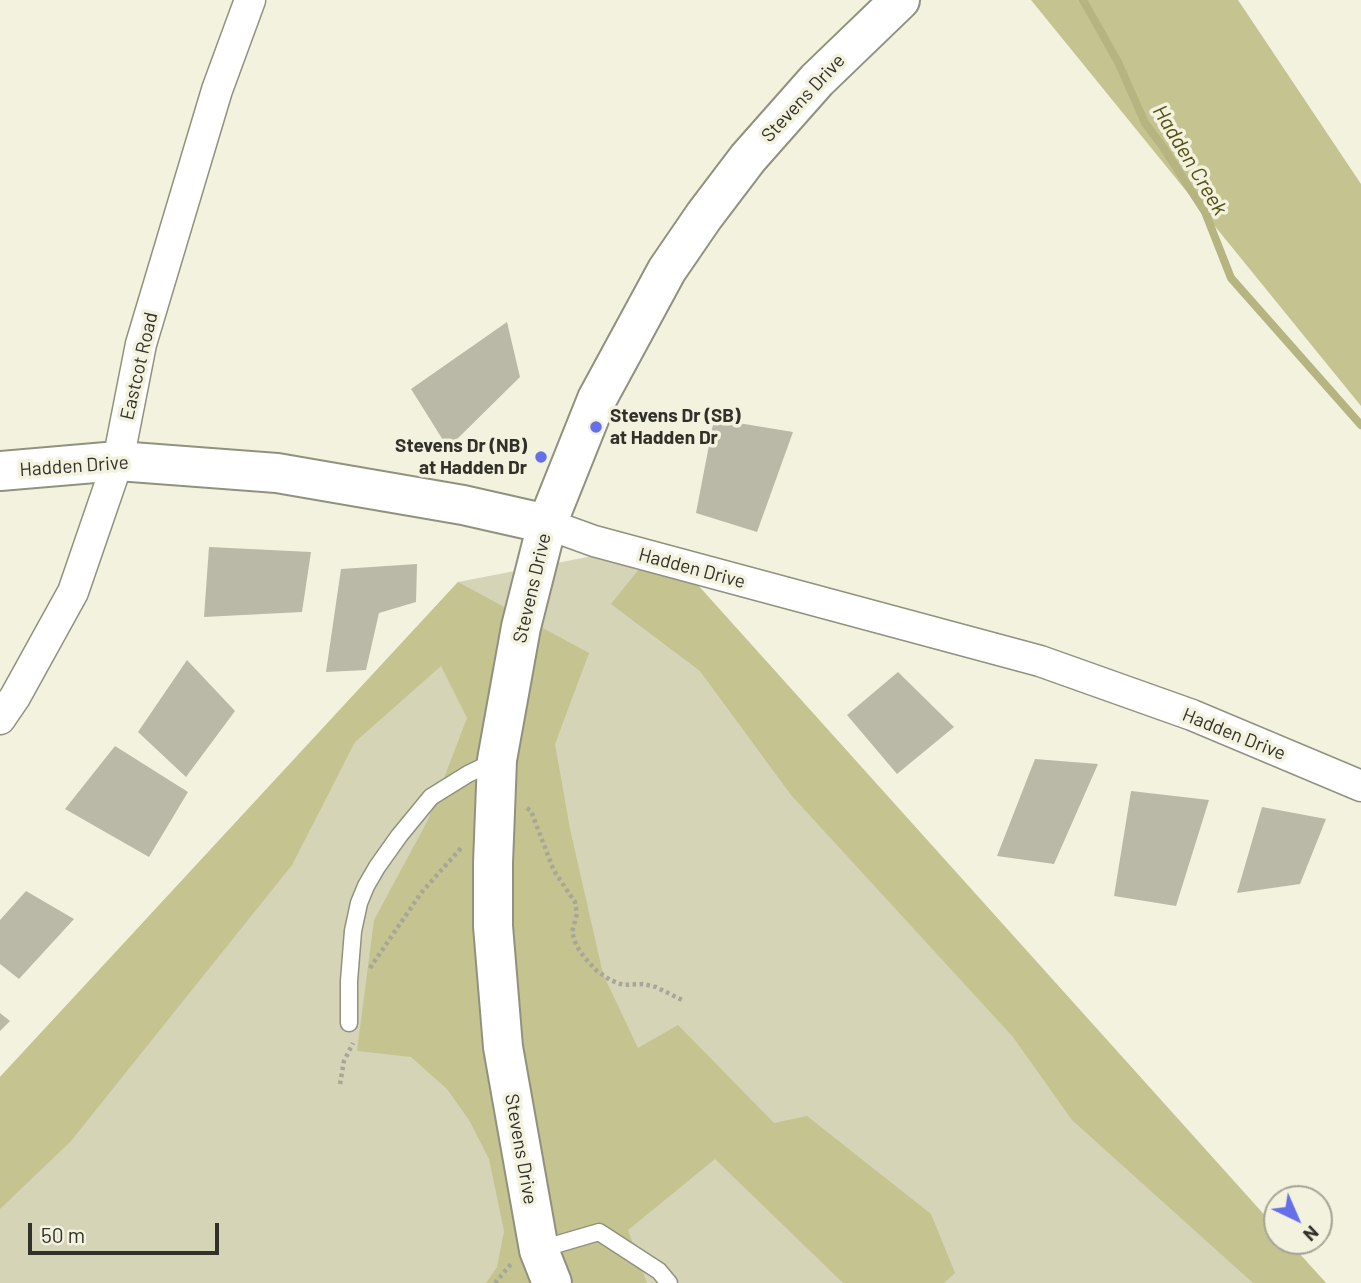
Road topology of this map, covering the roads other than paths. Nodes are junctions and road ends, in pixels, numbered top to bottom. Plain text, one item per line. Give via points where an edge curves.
1 (250, 0) edge
2 (901, 0) edge
3 (118, 461) junction
4 (0, 471) edge
5 (547, 524) junction
6 (0, 719) edge
7 (497, 761) junction
8 (1361, 786) edge
9 (349, 1023) dead end
10 (558, 1244) dead end
11 (552, 1283) edge
12 (669, 1283) edge

1 - 3 street, Eastcot Road via 217,90 141,344
2 - 5 street, Stevens Drive via 817,80 748,158 667,270 597,399
3 - 4 street, Hadden Drive
3 - 5 street, Hadden Drive via 277,473
3 - 6 street, Eastcot Road via 73,592
5 - 7 street, Stevens Drive via 521,627
5 - 8 street, Hadden Drive via 594,541 1040,661 1192,715
7 - 9 lane via 431,797 366,887 353,931
7 - 11 street, Stevens Drive via 493,926 503,1047 539,1250
10 - 12 lane via 598,1232 659,1271

